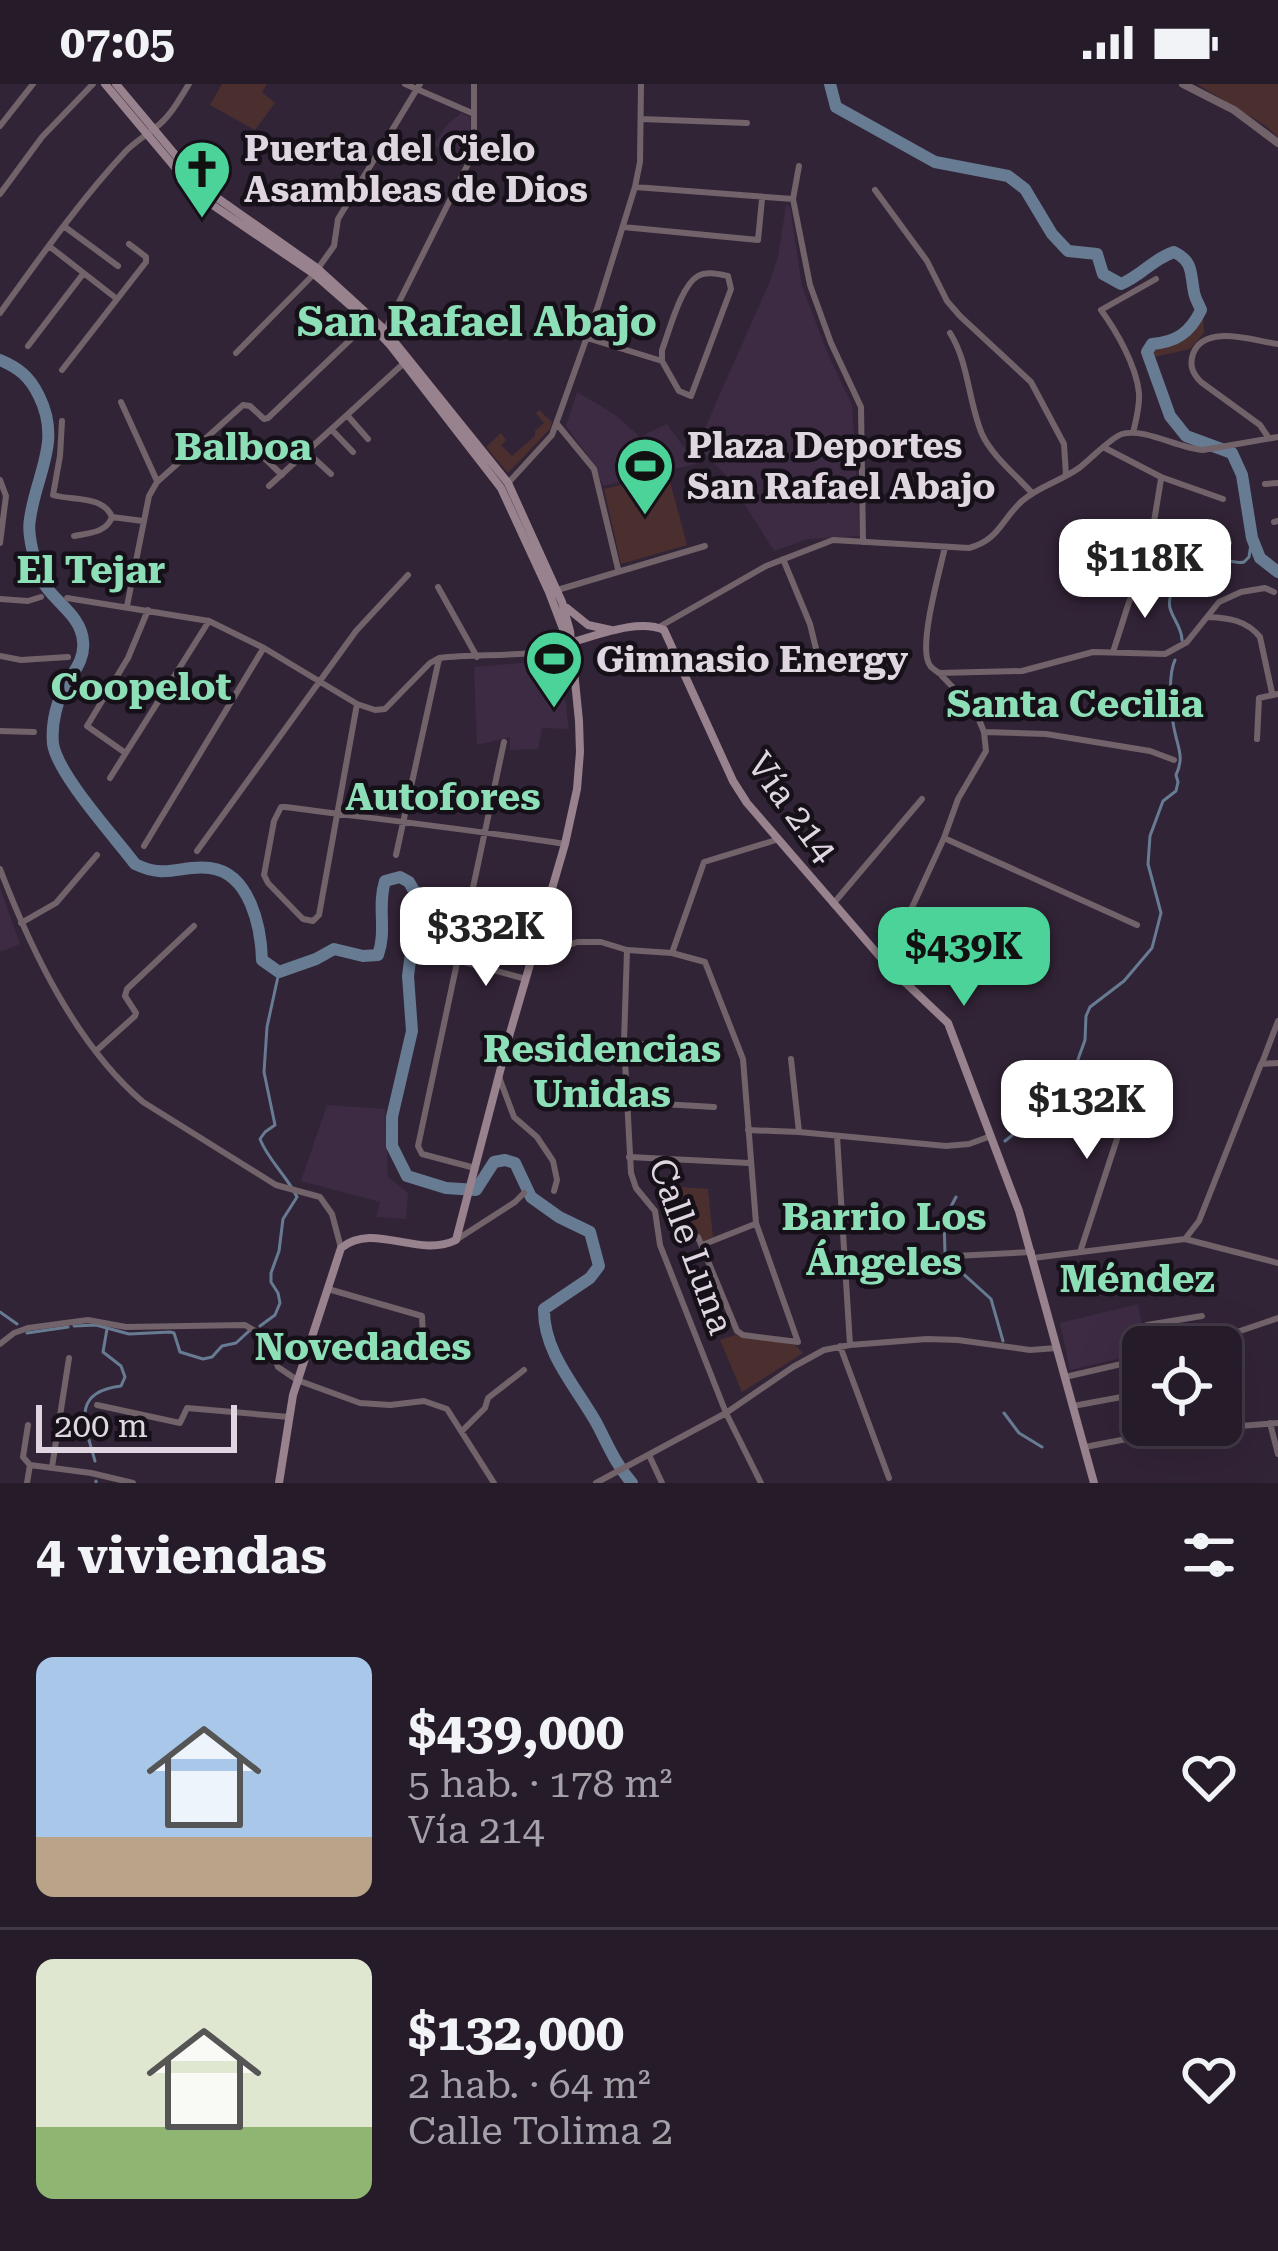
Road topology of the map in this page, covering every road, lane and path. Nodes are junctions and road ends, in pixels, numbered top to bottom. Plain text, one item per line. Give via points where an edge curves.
1 (33, 84) edge
2 (93, 84) edge
3 (189, 84) edge
4 (405, 84) edge
5 (473, 84) edge
6 (641, 84) edge
7 (1184, 84) edge
8 (114, 86) edge
9 (419, 87) edge
10 (472, 113) junction
11 (641, 119) junction
12 (747, 123) dead end
13 (0, 126) edge
14 (150, 131) junction
15 (1278, 143) edge
16 (799, 166) dead end
17 (635, 187) junction
18 (875, 190) dead end
19 (0, 194) edge
20 (762, 199) junction
21 (793, 200) junction
22 (65, 227) junction
23 (622, 227) junction
24 (129, 244) dead end
25 (49, 246) junction
26 (118, 266) dead end
27 (316, 271) junction
28 (82, 274) junction
29 (1156, 279) dead end
30 (117, 299) junction
31 (0, 313) edge
32 (371, 320) junction
33 (385, 330) junction
34 (950, 333) dead end
35 (587, 338) junction
36 (1278, 344) edge
37 (28, 346) dead end
38 (236, 353) dead end
39 (662, 361) junction
40 (404, 363) junction
41 (62, 370) dead end
42 (121, 402) dead end
43 (347, 416) junction
44 (62, 421) dead end
45 (557, 424) junction
46 (332, 430) junction
47 (1133, 433) junction
48 (1273, 438) edge
49 (368, 439) dead end
50 (1105, 448) junction
51 (257, 451) dead end
52 (307, 452) junction
53 (353, 452) dead end
54 (331, 473) dead end
55 (282, 475) junction
56 (1066, 476) junction
57 (1161, 477) junction
58 (0, 480) edge
59 (157, 482) junction
60 (1278, 483) edge
61 (1265, 484) dead end
62 (269, 486) dead end
63 (504, 486) junction
64 (1033, 493) junction
65 (1223, 499) dead end
66 (112, 517) junction
67 (143, 521) junction
68 (1153, 522) junction
69 (74, 536) dead end
70 (1151, 540) dead end
71 (863, 542) junction
72 (0, 543) edge
73 (1229, 543) dead end
74 (706, 546) dead end
75 (945, 548) junction
76 (783, 559) junction
77 (618, 569) junction
78 (408, 575) dead end
79 (1141, 576) dead end
80 (438, 587) dead end
81 (553, 591) junction
82 (1274, 592) dead end
83 (41, 597) dead end
84 (0, 598) edge
85 (67, 598) dead end
86 (562, 602) junction
87 (128, 606) junction
88 (148, 610) junction
89 (1207, 617) junction
90 (209, 621) junction
91 (659, 627) junction
92 (616, 632) junction
93 (569, 643) junction
94 (264, 648) junction
95 (1113, 652) junction
96 (0, 656) edge
97 (68, 657) dead end
98 (477, 657) junction
99 (439, 658) junction
100 (819, 661) dead end
101 (939, 674) junction
102 (322, 682) junction
103 (1275, 693) edge
104 (357, 704) junction
105 (0, 731) edge
106 (34, 732) dead end
107 (984, 732) junction
108 (1257, 739) dead end
109 (504, 742) dead end
110 (125, 753) junction
111 (1174, 760) dead end
112 (110, 778) dead end
113 (922, 799) dead end
114 (336, 814) junction
115 (404, 820) junction
116 (484, 832) junction
117 (944, 838) junction
118 (776, 839) junction
119 (565, 844) junction
120 (144, 846) dead end
121 (196, 851) dead end
122 (97, 855) dead end
123 (396, 855) dead end
124 (0, 869) edge
125 (832, 904) junction
126 (21, 923) junction
127 (1137, 925) dead end
128 (194, 926) dead end
129 (627, 950) junction
130 (672, 953) junction
131 (532, 956) junction
132 (457, 960) junction
133 (886, 964) junction
134 (526, 979) junction
135 (1278, 1022) edge
136 (624, 1042) junction
137 (96, 1051) junction
138 (710, 1053) dead end
139 (791, 1058) dead end
140 (1278, 1063) edge
141 (1262, 1064) junction
142 (499, 1076) junction
143 (1134, 1087) dead end
144 (627, 1102) junction
145 (714, 1107) dead end
146 (748, 1130) junction
147 (799, 1132) junction
148 (837, 1136) junction
149 (991, 1136) junction
150 (629, 1157) junction
151 (749, 1163) junction
152 (475, 1168) junction
153 (554, 1191) dead end
154 (524, 1193) dead end
155 (756, 1223) junction
156 (336, 1227) junction
157 (363, 1236) junction
158 (456, 1240) junction
159 (1185, 1240) junction
160 (341, 1248) junction
161 (1081, 1250) junction
162 (1032, 1255) junction
163 (916, 1258) dead end
164 (1278, 1264) edge
165 (328, 1288) junction
166 (1202, 1316) dead end
167 (1278, 1318) edge
168 (1172, 1321) junction
169 (1147, 1325) dead end
170 (1173, 1326) edge
171 (1242, 1330) edge
172 (0, 1344) edge
173 (850, 1345) junction
174 (840, 1346) junction
175 (1057, 1348) junction
176 (69, 1358) dead end
177 (424, 1360) dead end
178 (1122, 1364) edge
179 (524, 1370) dead end
180 (1064, 1377) junction
181 (297, 1380) junction
182 (1122, 1397) edge
183 (97, 1405) dead end
184 (1073, 1406) junction
185 (726, 1413) junction
186 (289, 1417) junction
187 (1274, 1423) edge
188 (28, 1424) dead end
189 (462, 1431) junction
190 (1085, 1447) junction
191 (1278, 1454) edge
192 (649, 1455) junction
193 (30, 1465) junction
194 (52, 1467) junction
195 (889, 1478) dead end
196 (27, 1483) edge
197 (133, 1483) edge
198 (279, 1483) edge
199 (494, 1483) edge
200 (596, 1483) edge
201 (662, 1483) edge
202 (761, 1483) edge
203 (1094, 1483) edge

1 - 13 street
2 - 19 street
3 - 14 street
4 - 9 street
5 - 10 street
6 - 11 street
7 - 15 street
8 - 14 main road
9 - 10 street
9 - 27 street via 338,219 337,239
10 - 33 street via 474,152
11 - 12 street
11 - 17 street
14 - 22 street
14 - 27 main road via 214,206
16 - 21 street
17 - 20 street
17 - 23 street
18 - 56 street via 947,301 1031,382 1064,445
20 - 21 street
20 - 23 street via 758,240
21 - 71 street via 810,285 861,406
22 - 25 street
22 - 26 street
23 - 35 street
24 - 30 street via 147,259
25 - 28 street
25 - 31 street
27 - 32 main road
27 - 38 street
28 - 30 street
28 - 37 street
29 - 47 street via 1101,310 1138,388
30 - 41 street
32 - 33 main road
32 - 40 main road
32 - 59 street via 268,418 243,405
33 - 63 main road
34 - 64 street via 982,433
35 - 39 street
35 - 45 street
36 - 48 street via 1214,336 1192,358 1194,376
39 - 39 street via 679,392 692,395 731,289 728,276 704,274 686,286
40 - 43 street
40 - 63 main road
42 - 59 street
43 - 46 street
43 - 49 street
44 - 66 street via 52,495 97,501
45 - 63 street
45 - 77 street via 594,469
46 - 52 street
46 - 53 street
47 - 48 street via 1191,450
47 - 50 street
50 - 56 street
50 - 57 street
51 - 55 street
52 - 54 street
52 - 55 street
55 - 62 street
56 - 64 street
57 - 65 street
57 - 68 street
58 - 72 street via 7,496
59 - 67 street
60 - 61 street
63 - 81 main road
64 - 75 street via 992,540
66 - 67 street
66 - 69 street via 100,531
67 - 87 street
68 - 70 street
68 - 73 street
71 - 75 street
71 - 76 street via 833,540
74 - 77 street
75 - 101 street via 926,656
76 - 91 street
76 - 100 street
77 - 81 street
78 - 102 street
79 - 95 street
80 - 98 street
81 - 86 main road
81 - 93 main road
82 - 89 street via 1241,592
83 - 84 street
85 - 87 street
86 - 92 main road via 581,621
86 - 93 main road
87 - 88 street
88 - 90 street
88 - 110 street via 87,726
89 - 95 street via 1174,651
89 - 103 street via 1254,629
90 - 94 street
90 - 110 street
91 - 92 main road
91 - 118 main road, Vía 214 via 734,781
92 - 93 main road
93 - 98 street
93 - 119 main road via 580,752
94 - 102 street
94 - 120 street
95 - 101 street via 1022,671
96 - 97 street
98 - 99 street
99 - 104 street via 385,709
99 - 115 street
101 - 107 street via 972,706
102 - 104 street
102 - 121 street
103 - 108 street via 1258,699
104 - 114 street
105 - 106 street
107 - 111 street via 1046,734
107 - 117 street via 985,753
109 - 116 street
110 - 112 street
113 - 125 street
114 - 114 street via 279,809 264,875 304,919 319,915
114 - 115 street
115 - 116 street
115 - 123 street
116 - 119 street
116 - 132 street
117 - 127 street
117 - 133 street
118 - 125 main road, Vía 214
118 - 130 street via 704,862
119 - 131 main road
122 - 126 street via 56,903
124 - 126 street
125 - 133 main road, Vía 214
126 - 137 street
128 - 137 street via 127,989 135,1016
129 - 130 street
129 - 131 street via 577,942
129 - 136 street, Calle Luna
130 - 146 street via 705,962 743,1059
131 - 134 main road
132 - 134 street
132 - 152 street via 419,1150
133 - 149 main road, Vía 214 via 948,1023
134 - 142 main road
135 - 141 street
136 - 138 street
136 - 144 street, Calle Luna
137 - 156 street via 143,1102 284,1190 326,1202
139 - 147 street
140 - 141 street
141 - 159 street
142 - 152 main road
142 - 153 street via 514,1117 554,1161
143 - 161 street
144 - 145 street
144 - 150 street, Calle Luna
146 - 147 street
146 - 151 street
147 - 148 street
148 - 149 street via 946,1146
148 - 173 street
149 - 162 main road, Vía 214
150 - 151 street
150 - 185 street, Calle Luna
151 - 155 street
152 - 158 main road
154 - 158 street
155 - 155 street via 700,1241 740,1333 798,1342
156 - 157 street
156 - 160 street
157 - 158 main road via 431,1248
157 - 160 main road
159 - 161 street
159 - 164 street
160 - 165 main road
161 - 162 street
162 - 163 street
162 - 175 main road, Vía 214
165 - 177 street via 422,1316
165 - 181 main road
166 - 168 street
167 - 171 street
168 - 169 street
168 - 170 street
172 - 181 street via 28,1328 88,1321 245,1325 267,1338 278,1367
173 - 174 street
173 - 175 street via 927,1339
174 - 185 street
174 - 195 street
175 - 180 main road, Vía 214
176 - 194 street
178 - 180 street
179 - 189 street
180 - 184 main road, Vía 214
181 - 186 main road
181 - 189 street via 360,1403 434,1403
182 - 184 street
183 - 186 street via 180,1423 187,1408
184 - 190 main road, Vía 214
185 - 192 street
185 - 202 street, Calle Luna
186 - 198 main road
187 - 190 street
187 - 191 street
188 - 193 street via 23,1457
189 - 199 street
190 - 203 main road, Vía 214
192 - 200 street
192 - 201 street
193 - 194 street
193 - 196 street
194 - 197 street

